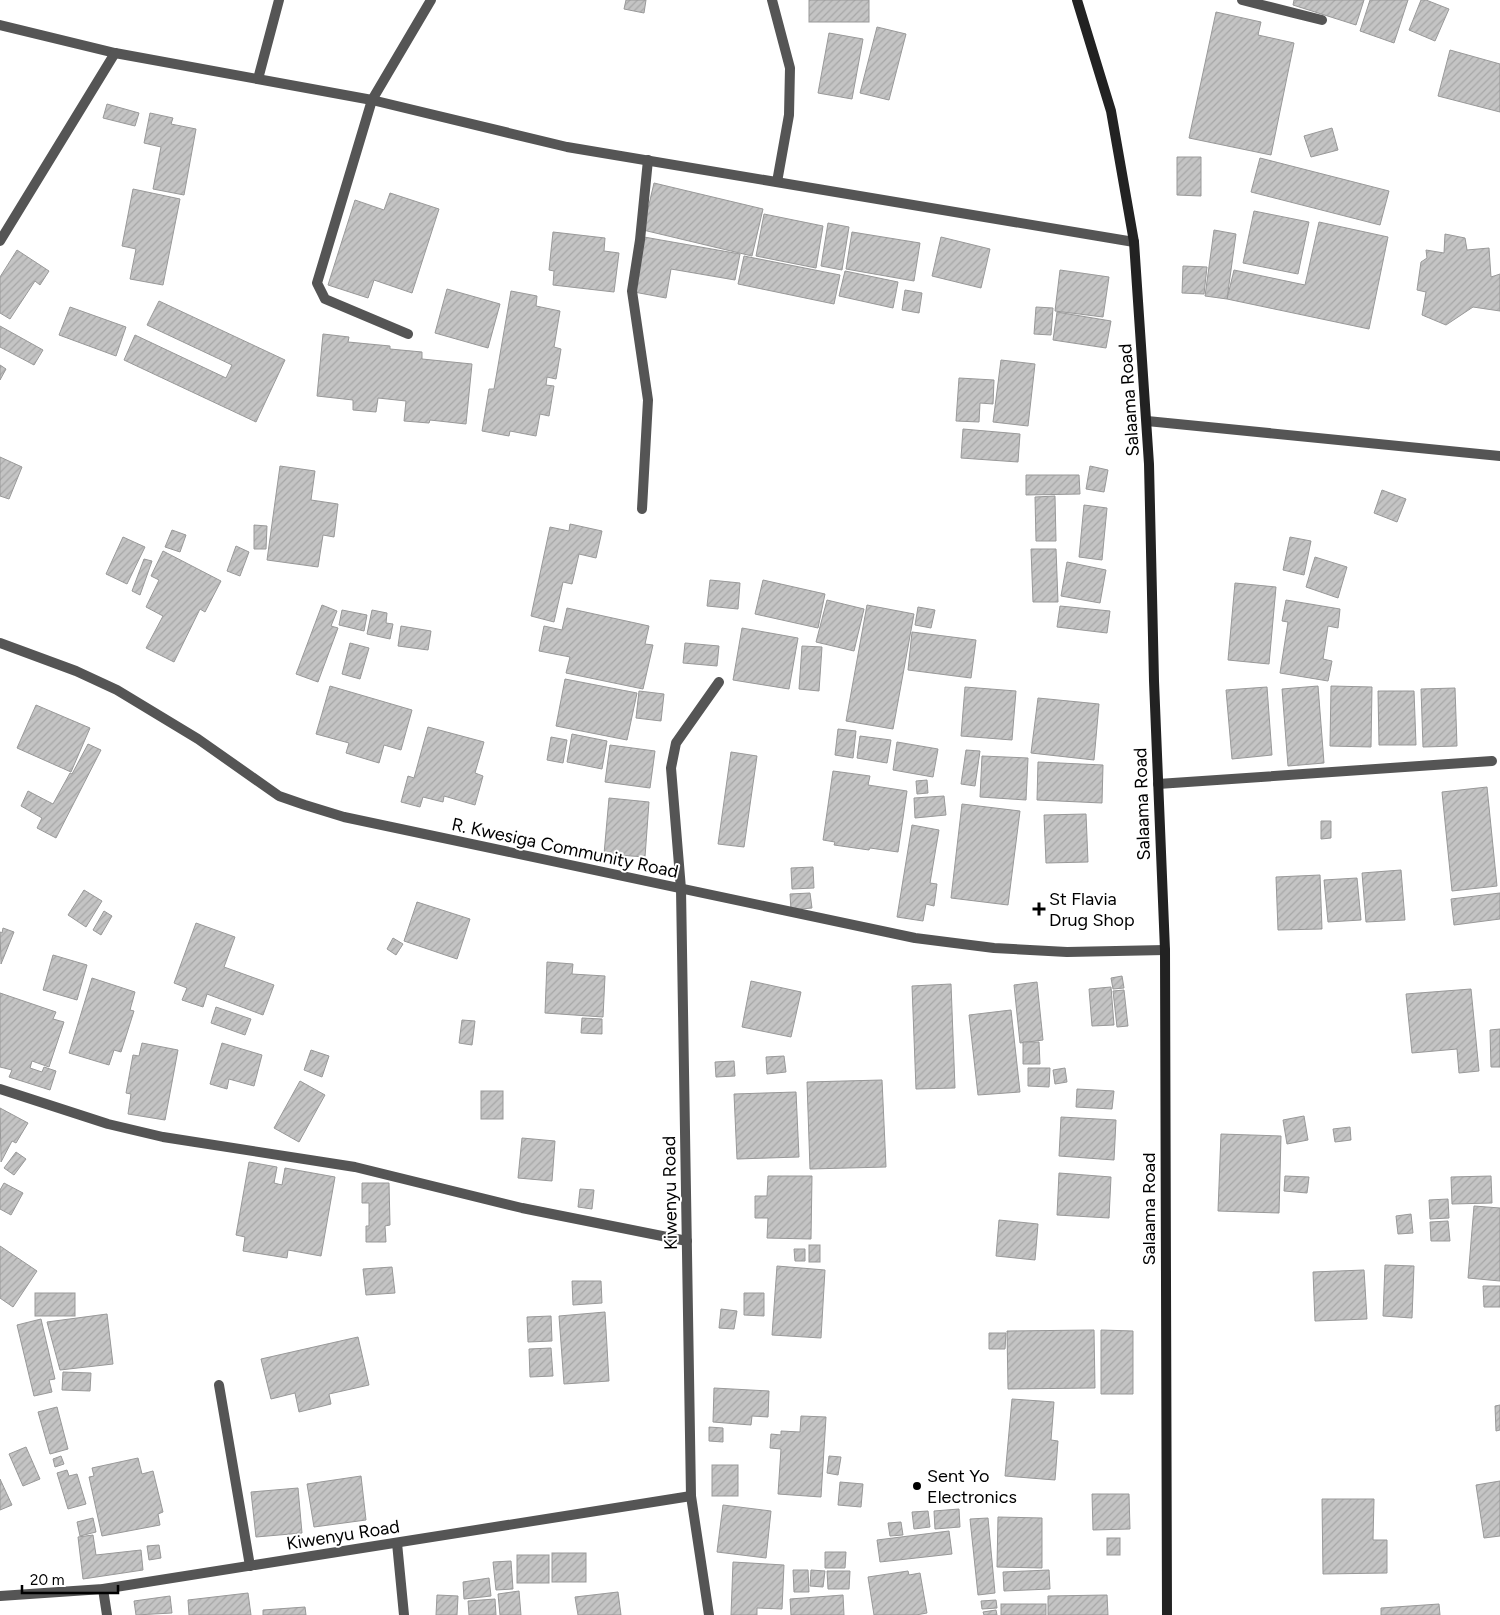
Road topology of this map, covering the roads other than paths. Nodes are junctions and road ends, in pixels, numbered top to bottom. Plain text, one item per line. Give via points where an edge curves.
1 (279, 0) edge
2 (431, 0) edge
3 (772, 0) edge
4 (1077, 0) edge
5 (1242, 0) edge
6 (1322, 20) dead end
7 (0, 25) edge
8 (115, 53) junction
9 (258, 79) junction
10 (372, 100) junction
11 (648, 160) junction
12 (777, 182) junction
13 (0, 241) edge
14 (1134, 242) junction
15 (408, 334) dead end
16 (1147, 421) junction
17 (1500, 456) edge
18 (642, 509) dead end
19 (0, 643) edge
20 (720, 682) dead end
21 (1492, 761) dead end
22 (1158, 784) junction
23 (681, 889) junction
24 (1165, 950) junction
25 (0, 1089) edge
26 (686, 1241) junction
27 (219, 1385) dead end
28 (690, 1496) junction
29 (397, 1543) junction
30 (250, 1566) junction
31 (103, 1589) junction
32 (0, 1596) edge
33 (107, 1615) edge
34 (404, 1615) edge
35 (709, 1615) edge
36 (1166, 1615) edge

1 - 9 street
2 - 10 street
3 - 12 street via 790,68 789,115
4 - 14 main road, Salaama Road via 1112,111
5 - 6 street
7 - 8 street
8 - 9 street
8 - 13 street
9 - 10 street
10 - 11 street via 568,147
10 - 15 street via 318,283 325,299
11 - 12 street
11 - 18 street via 632,291 648,400
12 - 14 street
14 - 16 main road, Salaama Road
16 - 17 street
16 - 22 main road, Salaama Road
19 - 23 street, R. Kwesiga Community Road via 117,690 179,726 289,800 344,817
20 - 23 street, Kiwenyu Road via 676,743 671,768
21 - 22 street
22 - 24 main road, Salaama Road
23 - 24 street, R. Kwesiga Community Road via 915,938 994,948 1067,952
23 - 26 street, Kiwenyu Road
24 - 36 main road, Salaama Road
25 - 26 street via 163,1138 354,1167 522,1208
26 - 28 street, Kiwenyu Road
27 - 30 street
28 - 29 street, Kiwenyu Road
28 - 35 street, Kiwenyu Road
29 - 30 street, Kiwenyu Road
29 - 34 street
30 - 31 street, Kiwenyu Road
31 - 32 street, Kiwenyu Road
31 - 33 street

